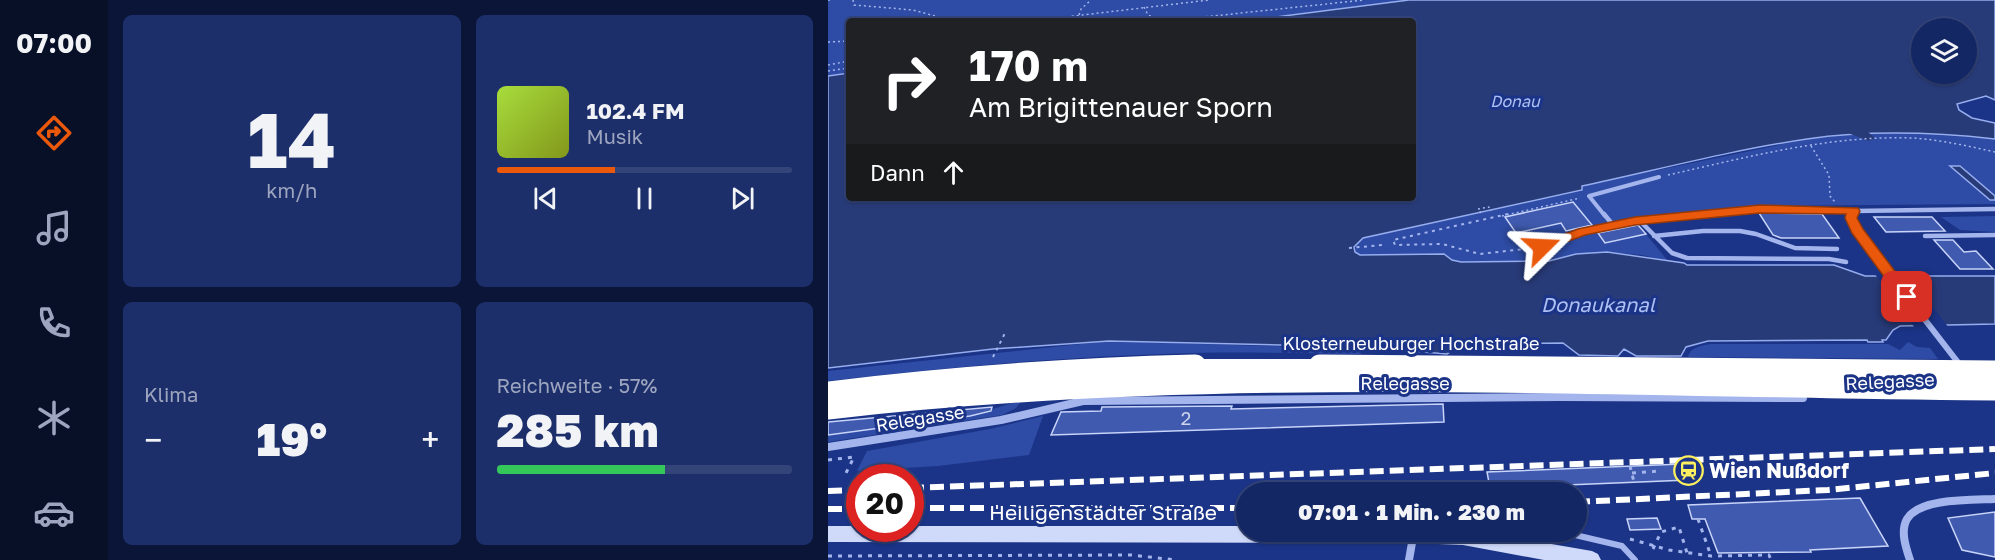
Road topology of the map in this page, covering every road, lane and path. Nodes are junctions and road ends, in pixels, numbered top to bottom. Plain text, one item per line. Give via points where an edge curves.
1 (853, 0) edge
2 (1091, 0) edge
3 (1209, 0) edge
4 (1364, 0) edge
5 (1144, 8) junction
6 (1078, 15) junction
7 (1207, 16) junction
8 (938, 18) edge
9 (1055, 18) edge
10 (1155, 18) edge
11 (1191, 18) edge
12 (1202, 18) edge
13 (846, 41) edge
14 (828, 42) edge
15 (846, 62) edge
16 (828, 65) edge
17 (846, 68) edge
18 (828, 71) edge
19 (1811, 145) junction
20 (1995, 152) edge
21 (1659, 177) joint
22 (1589, 196) junction
23 (1830, 196) dead end
24 (1995, 209) edge
25 (1491, 211) dead end
26 (1854, 211) junction
27 (1481, 213) dead end
28 (1640, 220) junction
29 (1613, 225) junction
30 (1995, 235) edge
31 (1654, 236) junction
32 (1925, 236) dead end
33 (1383, 245) dead end
34 (1542, 247) joint
35 (1349, 248) dead end
36 (1837, 249) dead end
37 (1846, 262) dead end
38 (1005, 333) dead end
39 (995, 353) dead end
40 (1992, 383) edge
41 (828, 393) edge
42 (1896, 397) dead end
43 (1813, 398) dead end
44 (828, 408) edge
45 (828, 447) edge
46 (828, 459) edge
47 (850, 464) edge
48 (1630, 466) dead end
49 (1661, 471) dead end
50 (1632, 473) junction
51 (1634, 482) dead end
52 (1995, 499) edge
53 (1698, 519) dead end
54 (828, 534) edge
55 (1236, 535) edge
56 (1587, 538) edge
57 (1627, 538) dead end
58 (1412, 542) edge
59 (1505, 542) edge
60 (1654, 547) junction
61 (1687, 553) junction
62 (828, 556) edge
63 (1711, 556) junction
64 (1176, 560) edge
65 (1409, 560) edge
66 (1593, 560) edge
67 (1635, 560) edge
68 (1771, 560) edge
69 (1910, 560) edge

1 - 8 path via 854,5
2 - 6 path
3 - 5 path
4 - 7 path
5 - 6 path
5 - 10 path
6 - 9 path
7 - 11 path
7 - 12 path
13 - 14 path
15 - 16 path
17 - 18 path
19 - 20 path via 1902,138 1954,142
19 - 21 path
19 - 23 path via 1829,175
21 - 22 lane
22 - 29 lane
22 - 34 path via 1394,240 1395,245 1442,244 1480,254
24 - 26 street
25 - 27 path via 1489,207 1478,209
26 - 28 lane via 1760,209
26 - 40 street via 1851,218 1857,230 1967,375
28 - 29 lane
28 - 31 lane
29 - 34 lane via 1582,231
30 - 32 lane
31 - 36 lane via 1688,230 1742,232 1802,249
31 - 37 lane via 1672,253 1697,260
33 - 35 path
38 - 39 path
40 - 41 highway, Klosterneuburger Hochstraße, bridge via 1596,367 1206,366 1062,371
40 - 42 street, Relegasse via 1968,392
40 - 44 highway, bridge via 1267,382 1078,387
43 - 45 street, Relegasse via 1083,401 1001,420
46 - 47 path via 854,457
48 - 50 path
49 - 50 path
50 - 51 path
52 - 69 street via 1949,502 1914,510 1907,518 1904,535
53 - 63 path
54 - 55 main road, Heiligenstädter Straße
56 - 67 lane via 1622,546
57 - 60 path
58 - 65 street
59 - 66 main road, Heiligenstädter Straße
60 - 61 path
60 - 61 path via 1663,528 1679,527
61 - 63 path
62 - 64 path via 1131,555
63 - 68 path via 1769,555

